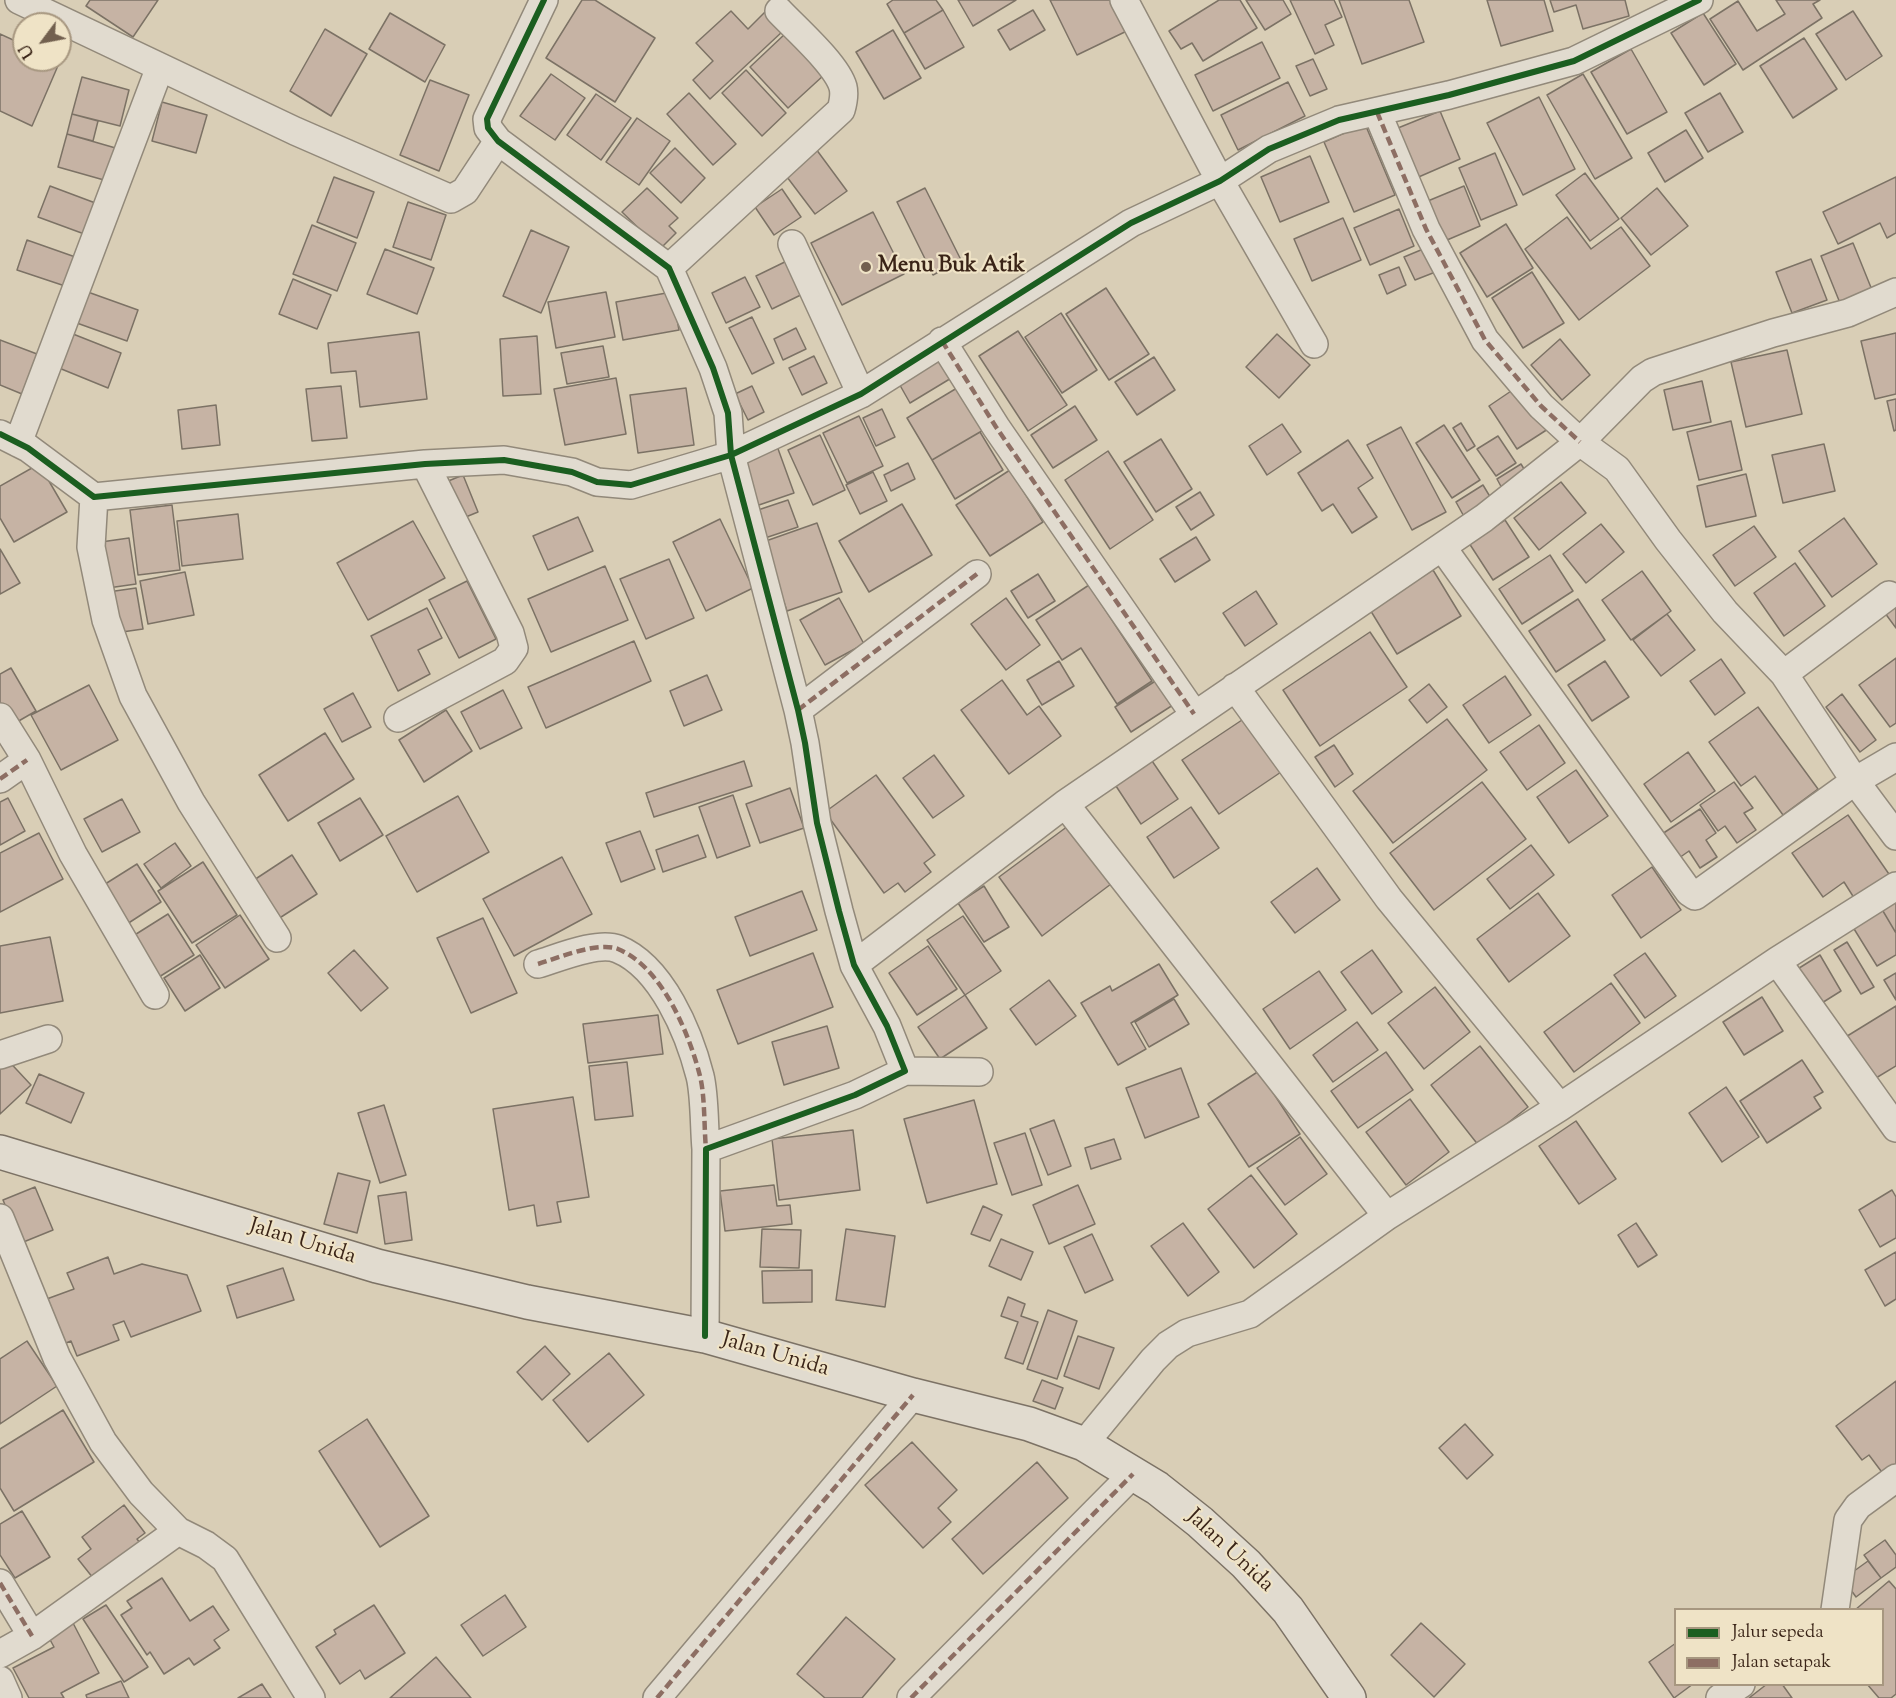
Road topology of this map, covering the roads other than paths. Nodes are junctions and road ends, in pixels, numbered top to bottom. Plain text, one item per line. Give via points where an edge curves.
1 (19, 0) edge
2 (544, 0) edge
3 (1124, 0) edge
4 (1700, 0) edge
5 (779, 11) dead end
6 (160, 67) junction
7 (1377, 112) junction
8 (498, 141) junction
9 (1220, 181) junction
10 (792, 244) dead end
11 (669, 268) junction
12 (1896, 292) edge
13 (942, 341) junction
14 (1314, 344) dead end
15 (861, 394) junction
16 (9, 439) edge
17 (1580, 442) junction
18 (731, 455) junction
19 (425, 464) junction
20 (94, 496) junction
21 (1442, 547) junction
22 (977, 574) dead end
23 (1889, 595) dead end
24 (1784, 674) junction
25 (1235, 687) junction
26 (798, 710) junction
27 (1194, 714) junction
28 (0, 717) edge
29 (398, 718) dead end
30 (1896, 757) edge
31 (27, 760) junction
32 (0, 779) edge
33 (1855, 781) junction
34 (1065, 804) junction
35 (1896, 836) edge
36 (1896, 886) edge
37 (277, 938) dead end
38 (1777, 961) junction
39 (538, 964) dead end
40 (854, 965) junction
41 (155, 995) dead end
42 (48, 1039) dead end
43 (0, 1055) edge
44 (905, 1071) junction
45 (979, 1072) dead end
46 (1560, 1107) junction
47 (1896, 1128) edge
48 (706, 1149) junction
49 (0, 1152) edge
50 (1387, 1216) junction
51 (0, 1218) edge
52 (705, 1336) junction
53 (913, 1395) junction
54 (1084, 1444) junction
55 (1133, 1474) junction
56 (1896, 1478) edge
57 (178, 1531) junction
58 (0, 1583) edge
59 (1834, 1608) edge
60 (32, 1636) junction
61 (0, 1654) edge
62 (0, 1680) edge
63 (1738, 1686) edge
64 (8, 1698) edge
65 (311, 1698) edge
66 (657, 1698) edge
67 (911, 1698) edge
68 (1348, 1698) edge
69 (1720, 1698) edge

1 - 6 street
2 - 8 street via 487,119 488,128
3 - 9 street
4 - 7 street via 1574,61
5 - 11 street via 831,66 843,86 841,110
6 - 8 street via 451,199 465,191
6 - 16 street
7 - 9 street via 1339,120 1269,148
7 - 17 street via 1426,229 1485,340 1541,406
8 - 11 street
9 - 13 street via 1131,223
9 - 14 street
10 - 15 street
11 - 18 street via 694,321 728,413
12 - 17 street via 1848,313 1653,372
13 - 15 street
13 - 27 street via 996,427
15 - 18 street
16 - 20 street via 28,448
17 - 21 street via 1484,519
17 - 24 street via 1617,469 1718,603
18 - 19 street via 631,485 597,482 572,472 504,460
18 - 26 street
19 - 20 street
19 - 29 street via 514,648 505,661
20 - 37 street via 92,547 104,610 133,696 191,802
21 - 25 street
21 - 33 street via 1695,896
22 - 26 street
23 - 24 street
24 - 33 street
25 - 27 street
25 - 46 street via 1389,899
26 - 40 street via 817,823
27 - 34 street
28 - 31 street
30 - 33 street
31 - 32 street
31 - 41 street via 73,854
33 - 35 street
34 - 40 street
34 - 50 street
36 - 38 street
38 - 46 street
38 - 47 street
39 - 48 street via 596,948 617,949 646,968 676,1008 701,1078
40 - 44 street via 887,1026
42 - 43 street
44 - 45 street
44 - 48 street via 855,1095
46 - 50 street
48 - 52 street
49 - 52 street, Jalan Unida via 377,1266 527,1302
50 - 54 street via 1250,1314 1187,1333 1168,1345
51 - 57 street via 57,1358 103,1442 141,1493
52 - 53 street, Jalan Unida
53 - 54 street, Jalan Unida via 1029,1424
53 - 66 street
54 - 55 street, Jalan Unida
55 - 67 street
55 - 68 street, Jalan Unida via 1200,1522 1246,1564 1288,1610
56 - 59 street via 1858,1506 1848,1520
57 - 60 street
57 - 65 street via 225,1559
58 - 60 street
60 - 61 street
62 - 64 street
63 - 69 street

